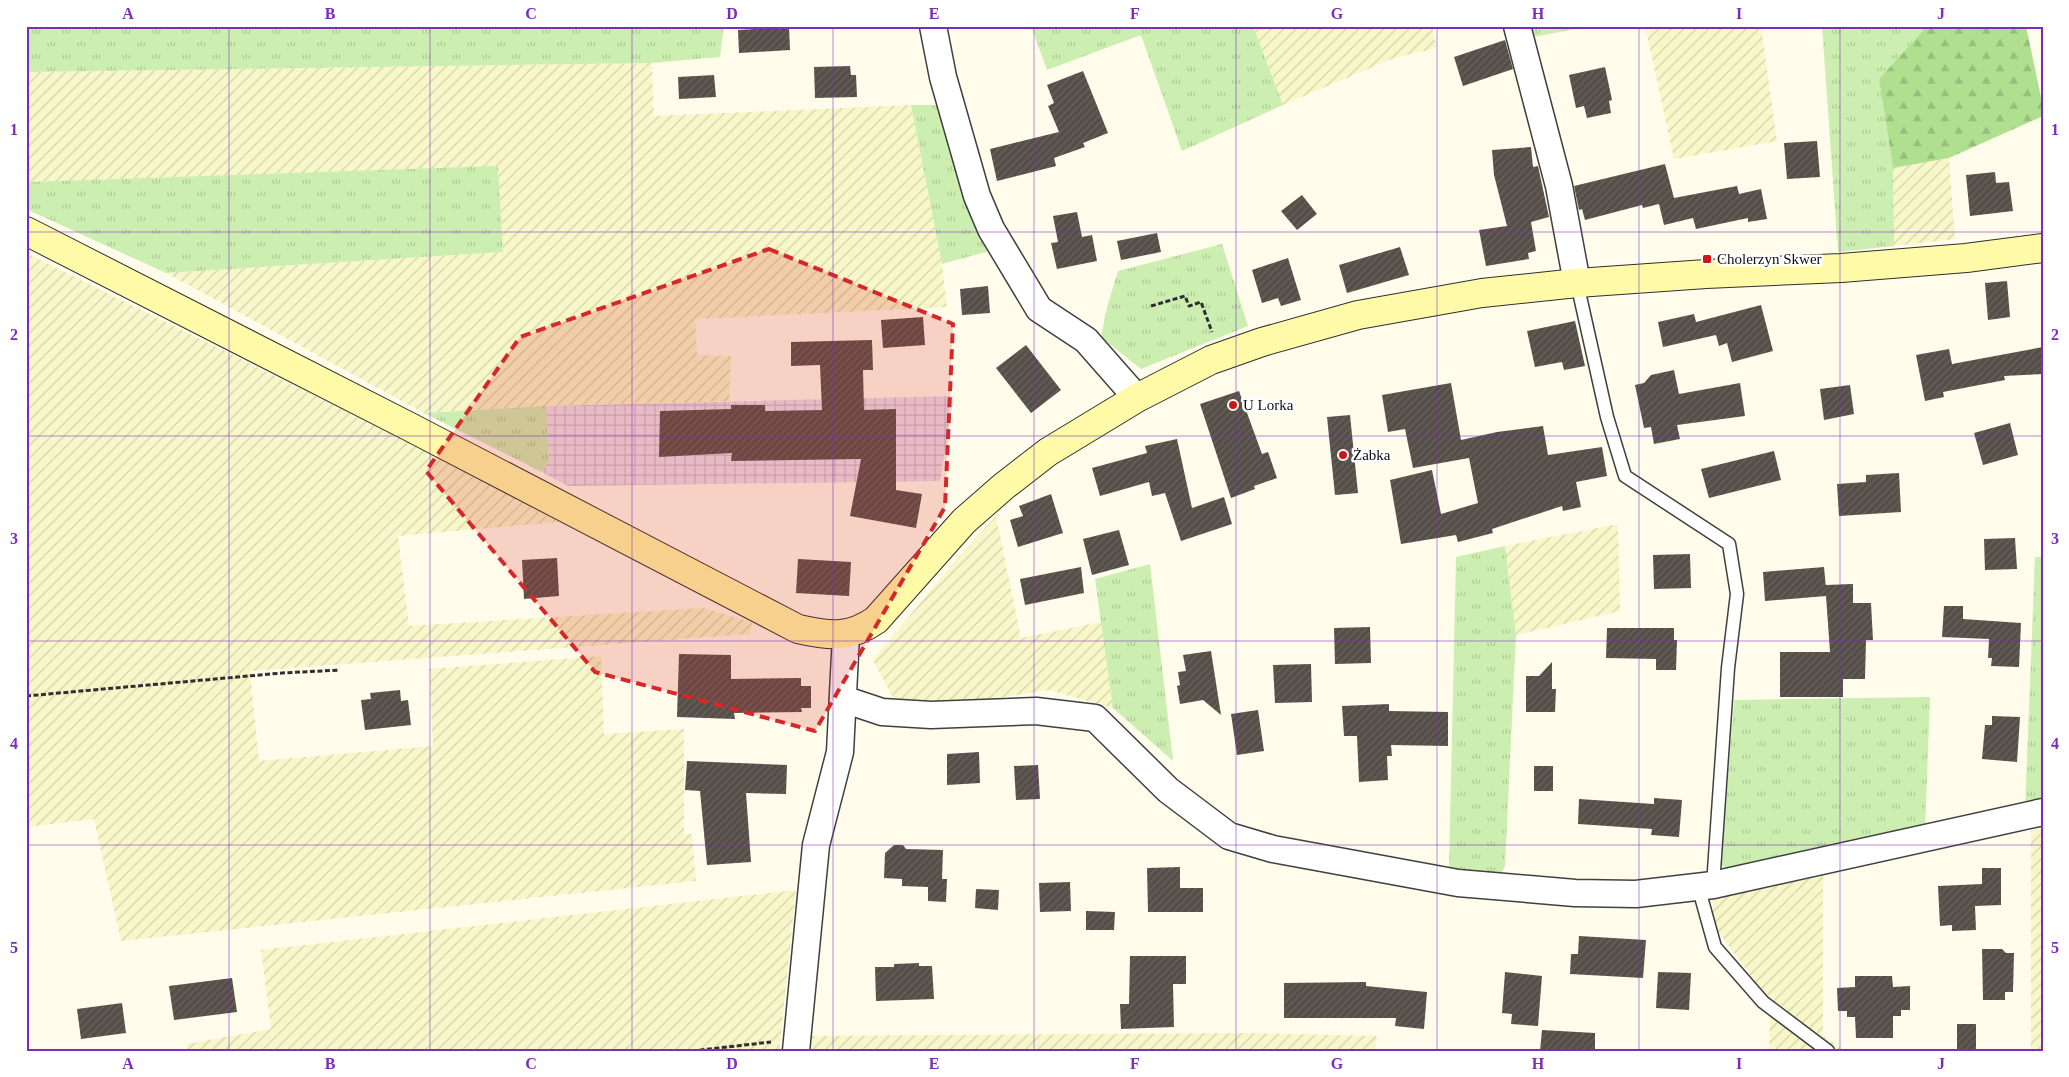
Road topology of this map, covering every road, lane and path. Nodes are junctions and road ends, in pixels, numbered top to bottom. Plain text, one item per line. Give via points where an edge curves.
1 (933, 26) edge
2 (1517, 26) edge
3 (26, 231) edge
4 (2043, 248) edge
5 (1577, 283) junction
6 (1151, 306) dead end
7 (1213, 336) dead end
8 (1137, 398) junction
9 (846, 635) junction
10 (340, 670) dead end
11 (26, 696) edge
12 (843, 699) junction
13 (2043, 812) edge
14 (1705, 886) junction
15 (796, 1045) edge
16 (692, 1051) edge
17 (1828, 1051) edge

1 - 8 street via 942,77 990,229 1039,309 1086,340
2 - 5 street via 1559,186
3 - 9 street via 798,629
4 - 5 street via 1841,268
5 - 8 street via 1472,294 1345,318 1225,355
5 - 14 lane via 1607,417 1624,476 1729,544 1737,594
6 - 7 path via 1185,296 1189,306 1201,302
8 - 9 street via 1048,452 1004,486 964,521 876,620 866,628
9 - 12 street
10 - 11 path
12 - 14 street via 882,712 931,716 1036,711 1095,718 1168,790 1229,836 1273,849 1458,883 1575,893 1636,894
12 - 15 street via 840,752 816,845
13 - 14 street
14 - 17 lane via 1715,948 1763,1002
15 - 16 path

